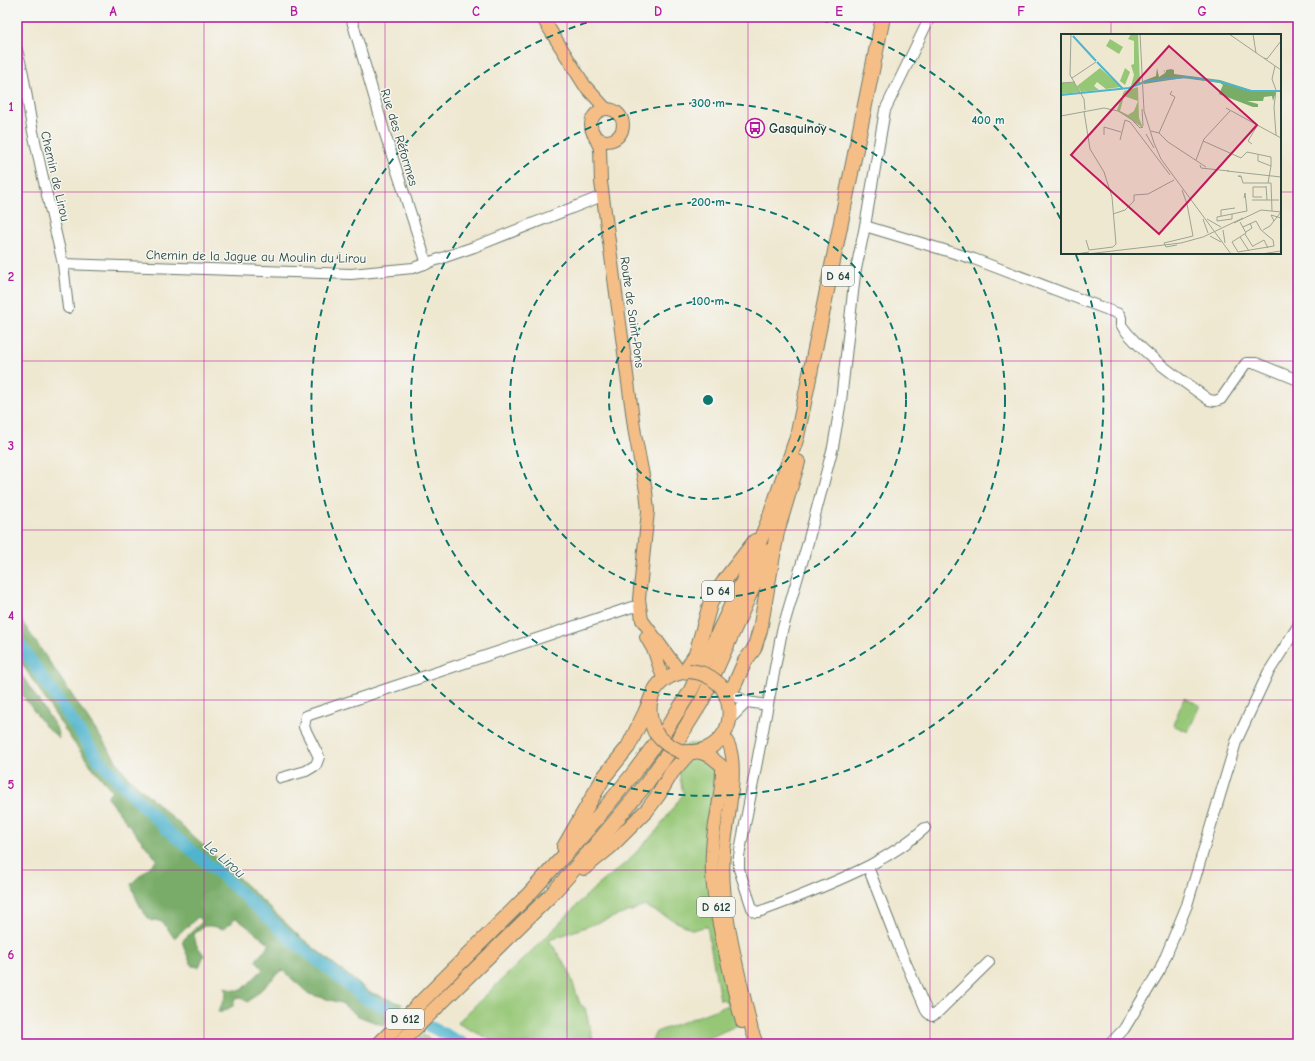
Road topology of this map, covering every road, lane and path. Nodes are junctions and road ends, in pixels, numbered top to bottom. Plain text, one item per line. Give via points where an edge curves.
1 (351, 17) edge
2 (542, 17) edge
3 (882, 17) edge
4 (891, 17) edge
5 (930, 17) edge
6 (17, 50) edge
7 (585, 86) junction
8 (606, 109) junction
9 (593, 117) junction
10 (593, 133) junction
11 (613, 141) junction
12 (603, 196) junction
13 (865, 226) junction
14 (63, 264) junction
15 (427, 264) junction
16 (68, 308) dead end
17 (1298, 380) edge
18 (769, 519) junction
19 (777, 532) junction
20 (636, 607) junction
21 (1298, 626) edge
22 (685, 671) junction
23 (724, 691) junction
24 (653, 694) junction
25 (747, 702) junction
26 (768, 705) junction
27 (730, 719) junction
28 (722, 736) junction
29 (690, 752) junction
30 (282, 778) dead end
31 (925, 828) dead end
32 (868, 867) junction
33 (528, 894) junction
34 (551, 895) junction
35 (989, 962) dead end
36 (380, 1044) edge
37 (399, 1044) edge
38 (749, 1044) edge
39 (756, 1044) edge
40 (1110, 1044) edge

1 - 15 street, Rue des Réformes
2 - 7 main road
3 - 18 highway, D 64 via 797,437
4 - 19 highway, D 64 via 805,438
5 - 13 street via 885,110
6 - 14 street, Chemin de Lirou via 40,169
7 - 8 main road
7 - 9 main road
8 - 9 main road
8 - 11 main road via 617,112 624,124 622,134
9 - 10 main road
10 - 11 main road via 602,141
10 - 12 main road, Route de Saint-Pons via 600,148 600,182
11 - 12 main road, Route de Saint-Pons via 608,152
12 - 15 street, Chemin de la Jague au Moulin du Lirou
12 - 20 main road, Route de Saint-Pons via 648,511
13 - 17 street via 974,259 1119,314 1120,325 1132,339 1209,400 1221,399 1246,363 1256,363
13 - 26 street via 855,274 841,401 833,447 782,631
14 - 15 street, Chemin de la Jague au Moulin du Lirou via 351,274 413,268
14 - 16 street, Chemin de Lirou
18 - 22 highway, D 64 via 711,601 696,654
18 - 33 highway via 743,581 690,692 678,711 632,775 582,836
19 - 23 highway, D 64 via 767,594 754,649 745,661 734,686
19 - 34 highway via 702,701 677,741 626,808
20 - 22 main road, Route de Saint-Pons via 642,620
20 - 24 main road, Route de Saint-Pons via 636,619 654,651 663,678
20 - 30 street via 306,716 304,727 319,757 316,765 306,771
21 - 40 street via 1268,673 1236,742 1187,905 1160,970 1124,1029
22 - 23 highway, bridge via 708,675 716,680
22 - 24 highway via 666,678
23 - 25 street
23 - 27 highway via 730,707
24 - 29 highway, bridge via 649,710 650,722 655,732 671,748
24 - 33 highway, D 612 via 628,747 604,777 557,859
25 - 26 street
25 - 27 street
26 - 32 street via 739,856 739,869 752,908 758,912
27 - 28 highway
28 - 29 highway via 707,748
28 - 39 main road, D 612 via 726,738 730,747 734,769 723,863 724,892
29 - 34 highway, D 612 via 672,772 660,794 647,810 610,847
29 - 38 main road, D 612 via 711,757 722,766 712,845 714,900
31 - 32 street via 898,849
32 - 35 street via 899,947 927,1012 932,1016
33 - 36 highway, D 612
34 - 37 highway, D 612

